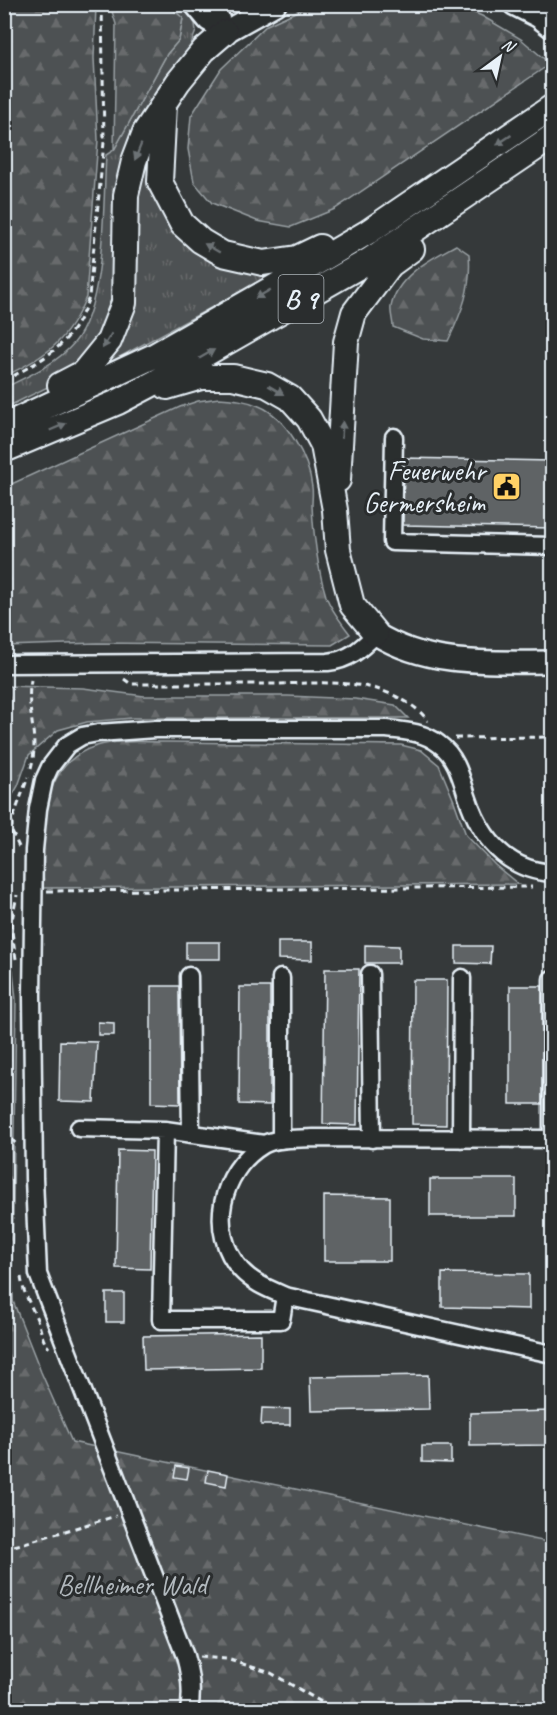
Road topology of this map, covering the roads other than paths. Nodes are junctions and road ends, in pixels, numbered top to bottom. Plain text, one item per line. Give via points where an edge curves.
1 (192, 4) edge
2 (213, 4) edge
3 (275, 4) edge
4 (514, 4) edge
5 (552, 27) edge
6 (225, 32) junction
7 (164, 100) junction
8 (552, 107) edge
9 (552, 137) edge
10 (478, 188) junction
11 (368, 232) junction
12 (118, 402) junction
13 (4, 413) edge
14 (4, 426) edge
15 (394, 437) dead end
16 (4, 450) edge
17 (335, 510) junction
18 (552, 546) edge
19 (376, 634) junction
20 (552, 662) edge
21 (4, 664) edge
22 (552, 873) edge
23 (370, 974) dead end
24 (189, 976) dead end
25 (281, 978) dead end
26 (462, 978) dead end
27 (552, 979) edge
28 (80, 1128) dead end
29 (165, 1130) junction
30 (191, 1134) junction
31 (372, 1138) junction
32 (461, 1139) junction
33 (552, 1139) edge
34 (281, 1140) junction
35 (264, 1144) junction
36 (285, 1296) junction
37 (552, 1354) edge
38 (189, 1710) edge

1 - 6 street via 207,22
2 - 6 street
3 - 6 main road
4 - 5 main road
6 - 7 highway via 204,50
11 -> 7 highway, B 9 via 297,258 263,263 223,254 201,241 182,224 160,182
7 -> 13 highway via 145,132 126,195 124,303 109,341 83,373
8 -> 11 highway, B 9
9 - 10 highway, B 9
12 -> 10 highway, B 9 via 370,260
17 -> 10 highway, B 9 via 346,342 354,313 390,265 432,234
11 -> 14 highway, B 9 via 154,356
16 -> 12 highway, B 9
12 -> 17 highway, B 9 via 201,377 233,377 267,385 290,398 309,419 323,445
15 - 18 street via 392,542
17 - 19 highway, B 9 via 338,550 352,605
19 - 20 main road, B 9 via 417,654 471,662
19 - 21 street via 352,656 339,661
22 - 38 street via 515,863 500,854 476,822 455,761 441,744 414,732 108,732 82,736 67,745 44,780 36,830 34,891 38,1274 185,1656 191,1683
23 - 31 street
24 - 30 street
25 - 34 street
26 - 32 street
27 - 33 street
28 - 29 street
29 - 30 street
29 - 36 street via 161,1320 281,1320
30 - 35 street
31 - 32 street
31 - 34 street
32 - 33 street
34 - 35 street
35 - 36 street via 250,1155 226,1188 221,1209 222,1232 229,1254 242,1270 259,1285
36 - 37 street

